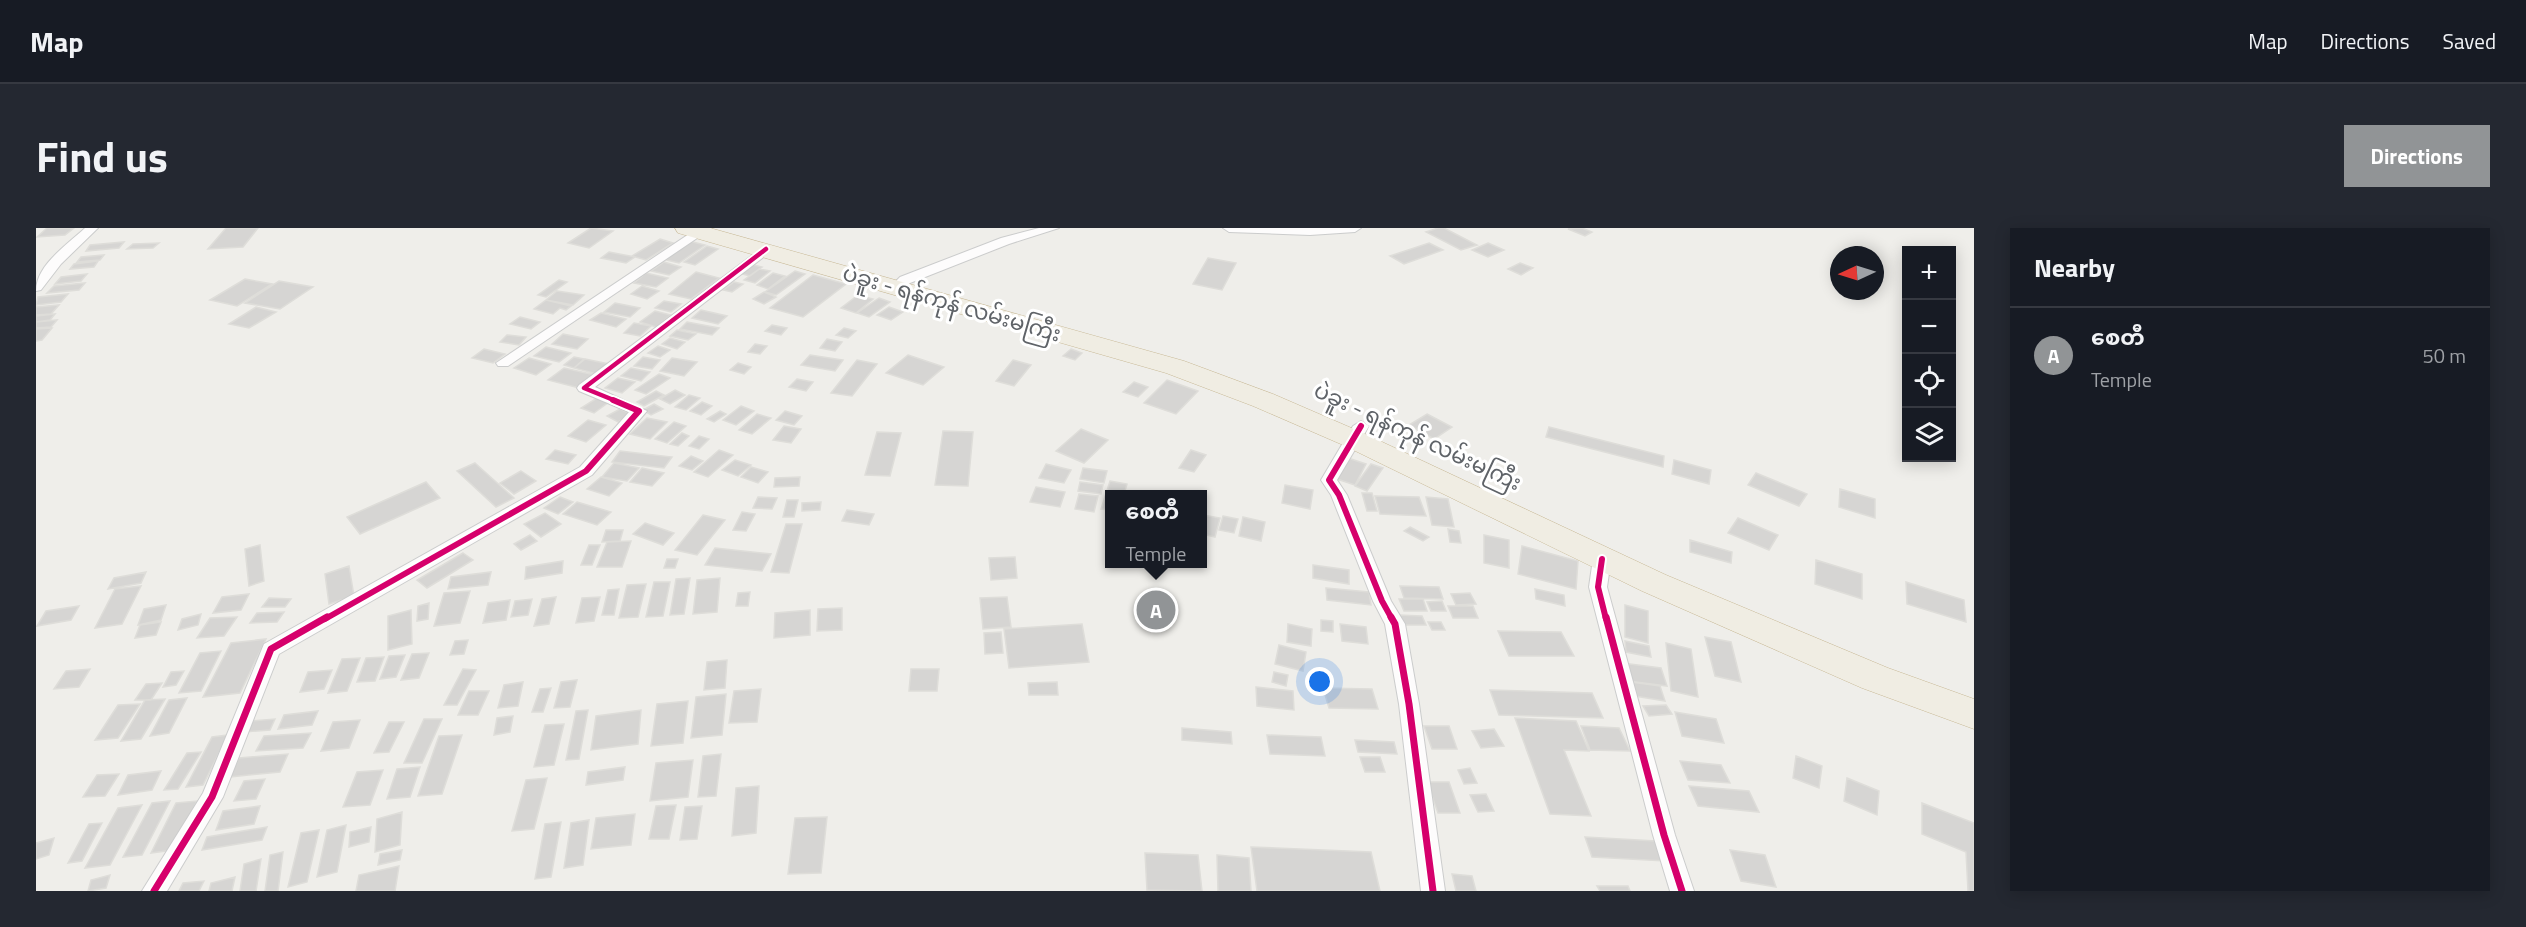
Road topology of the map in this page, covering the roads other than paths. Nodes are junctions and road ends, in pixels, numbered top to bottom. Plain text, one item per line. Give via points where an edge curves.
1 (92, 228) edge
2 (1053, 228) edge
3 (1229, 228) edge
4 (1355, 228) edge
5 (704, 229) edge
6 (766, 249) junction
7 (901, 284) junction
8 (36, 287) edge
9 (503, 363) dead end
10 (1357, 433) junction
11 (1602, 559) junction
12 (1974, 697) edge
13 (1974, 714) edge
14 (154, 891) edge
15 (1433, 891) edge
16 (1682, 891) edge

1 - 8 street
2 - 7 street via 1005,241
3 - 4 street
5 - 6 highway, ပဲခူး - ရန်ကုန် လမ်းမကြီး
5 - 7 highway, ပဲခူး - ရန်ကုန် လမ်းမကြီး
5 - 9 street
6 - 7 highway, ပဲခူး - ရန်ကုန် လမ်းမကြီး
6 - 14 street via 584,388 639,411 586,471 272,649 212,797
7 - 10 highway, ပဲခူး - ရန်ကုန် လမ်းမကြီး via 1175,367
10 - 11 highway, ပဲခူး - ရန်ကုန် လမ်းမကြီး
10 - 12 highway, ပဲခူး - ရန်ကုန် လမ်းမကြီး via 1661,571 1878,663
10 - 15 street via 1329,480 1340,495 1395,624
11 - 13 highway, ပဲခူး - ရန်ကုန် လမ်းမကြီး via 1875,678
11 - 16 street via 1598,587

